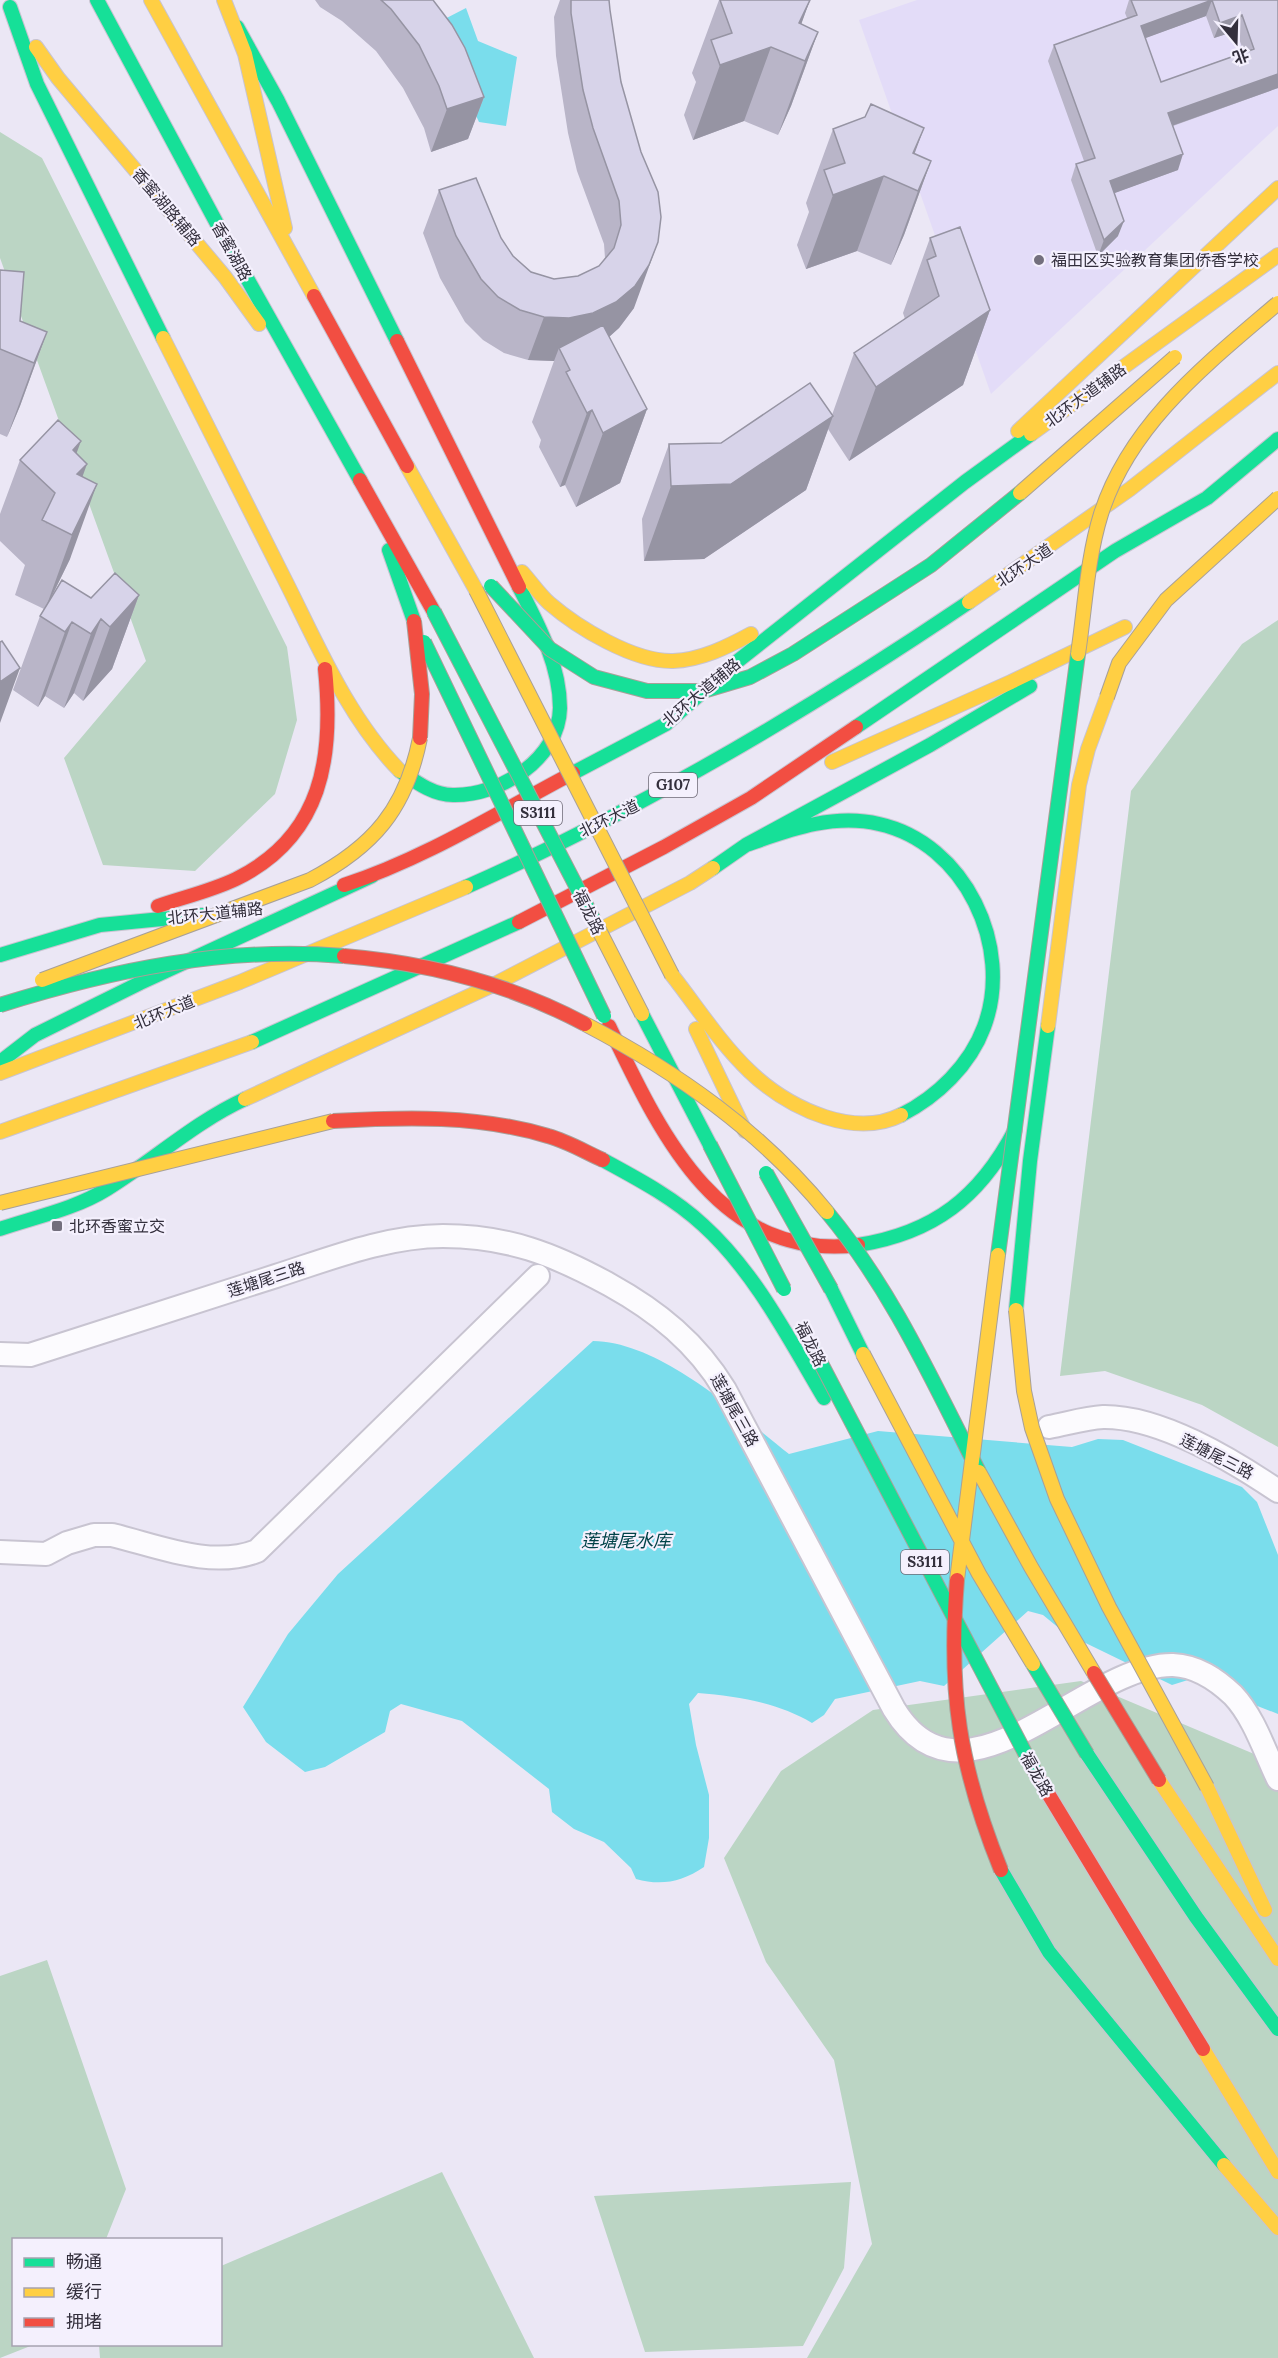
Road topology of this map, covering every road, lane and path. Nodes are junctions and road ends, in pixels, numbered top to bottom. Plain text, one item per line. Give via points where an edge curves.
1 (97, 0) edge
2 (151, 0) edge
3 (224, 0) edge
4 (9, 4) edge
5 (237, 27) junction
6 (1278, 188) edge
7 (1278, 255) edge
8 (1278, 266) edge
9 (301, 269) junction
10 (1278, 303) edge
11 (1235, 304) dead end
12 (1179, 353) dead end
13 (1278, 374) edge
14 (324, 416) junction
15 (1278, 439) edge
16 (412, 474) junction
17 (965, 482) junction
18 (1278, 498) edge
19 (372, 500) junction
20 (1278, 515) edge
21 (499, 547) junction
22 (836, 585) junction
23 (414, 621) junction
24 (1125, 627) junction
25 (325, 660) junction
26 (751, 798) junction
27 (746, 845) junction
28 (372, 876) junction
29 (100, 925) junction
30 (0, 955) edge
31 (672, 975) junction
32 (0, 998) edge
33 (0, 1005) edge
34 (0, 1062) edge
35 (0, 1073) edge
36 (1040, 1076) junction
37 (0, 1132) edge
38 (0, 1203) edge
39 (0, 1229) edge
40 (538, 1276) dead end
41 (787, 1294) dead end
42 (812, 1346) dead end
43 (0, 1354) edge
44 (1048, 1427) dead end
45 (888, 1491) junction
46 (1278, 1491) edge
47 (0, 1552) edge
48 (1278, 1779) edge
49 (1278, 1940) edge
50 (1278, 1959) edge
51 (1278, 2029) edge
52 (1278, 2172) edge
53 (1278, 2228) edge

1 - 14 main road, 香蜜湖路
2 - 9 main road
3 - 5 main road
4 - 14 main road, 香蜜湖路辅路 via 58,78 225,277
4 - 25 main road via 48,106
5 - 9 main road via 273,191
5 - 21 main road via 278,101
6 - 17 main road
7 - 17 main road, 北环大道辅路
8 - 11 main road
9 - 16 main road
10 - 53 main road, bridge via 1210,363 1142,434 1110,490 1092,552 958,1576 954,1643 957,1717 976,1804 1001,1870 1032,1926 1192,2129
12 - 16 main road, bridge via 939,558 798,652 731,684 682,693 614,684 559,658 525,627 491,586
13 - 35 main road, 北环大道 / G107 via 1063,539 938,623 819,701 631,808 482,880 353,935 144,1020
14 - 19 main road, 香蜜湖路
15 - 26 main road via 1207,498 1116,550
16 - 31 main road, S3111, bridge via 476,590
17 - 22 main road, 北环大道辅路
18 - 36 main road, bridge via 1166,600 1119,663 1079,785
19 - 23 main road
19 - 41 main road, 福龙路 / S3111, bridge via 434,612
20 - 24 main road
21 - 22 main road via 550,604 617,646 671,661 720,651
21 - 25 main road via 549,655 558,680 560,708 557,730 547,749 514,778 475,794 454,795 418,784 384,756 365,731
22 - 28 main road, 北环大道辅路 via 734,664 666,724
23 - 32 main road, bridge via 422,703 419,752 402,799 368,844 310,880
23 - 36 main road, bridge via 653,1116 672,1147 715,1196 763,1230 801,1244 845,1246 875,1242 937,1221 975,1190 1005,1152
24 - 26 main road
24 - 27 main road via 930,745
25 - 29 main road via 330,730 327,759 310,812 295,833 277,852 237,879
26 - 37 main road via 525,919 327,1010 235,1049
27 - 31 main road via 810,824 848,820 886,825 945,857 963,878 980,911 991,946 993,973 983,1031 940,1090 891,1119 858,1124 827,1118 765,1088 728,1050
27 - 39 main road via 690,883 491,986 221,1110 80,1203
28 - 29 main road, 北环大道辅路 via 252,912
28 - 34 main road via 35,1035
29 - 30 main road, 北环大道辅路
31 - 51 main road, S3111, bridge via 766,1173 979,1574 1087,1754 1196,1917
33 - 50 main road, bridge via 153,964 218,955 276,952 361,957 438,969 512,990 652,1060 725,1111 793,1173 840,1226 895,1307 993,1499 1159,1780
36 - 49 main road, bridge via 1016,1310 1017,1355 1035,1445 1062,1516 1207,1787
38 - 45 main road, bridge via 325,1121 417,1116 498,1124 550,1136 603,1160 670,1199 715,1236 759,1293 836,1417
40 - 47 street via 257,1551 220,1559 112,1535 94,1535 46,1554
42 - 45 main road, 福龙路 / S3111, bridge
43 - 48 street, 莲塘尾三路, bridge via 30,1355 343,1255 411,1238 476,1238 530,1247 581,1269 646,1305 701,1355 725,1390 890,1701 922,1742 947,1750 986,1745 1018,1733 1134,1672 1161,1665 1185,1666 1206,1674 1239,1703
44 - 46 street, 莲塘尾三路 via 1101,1417 1131,1419 1172,1433 1251,1471
45 - 52 main road, 福龙路 / S3111, bridge via 1035,1772

